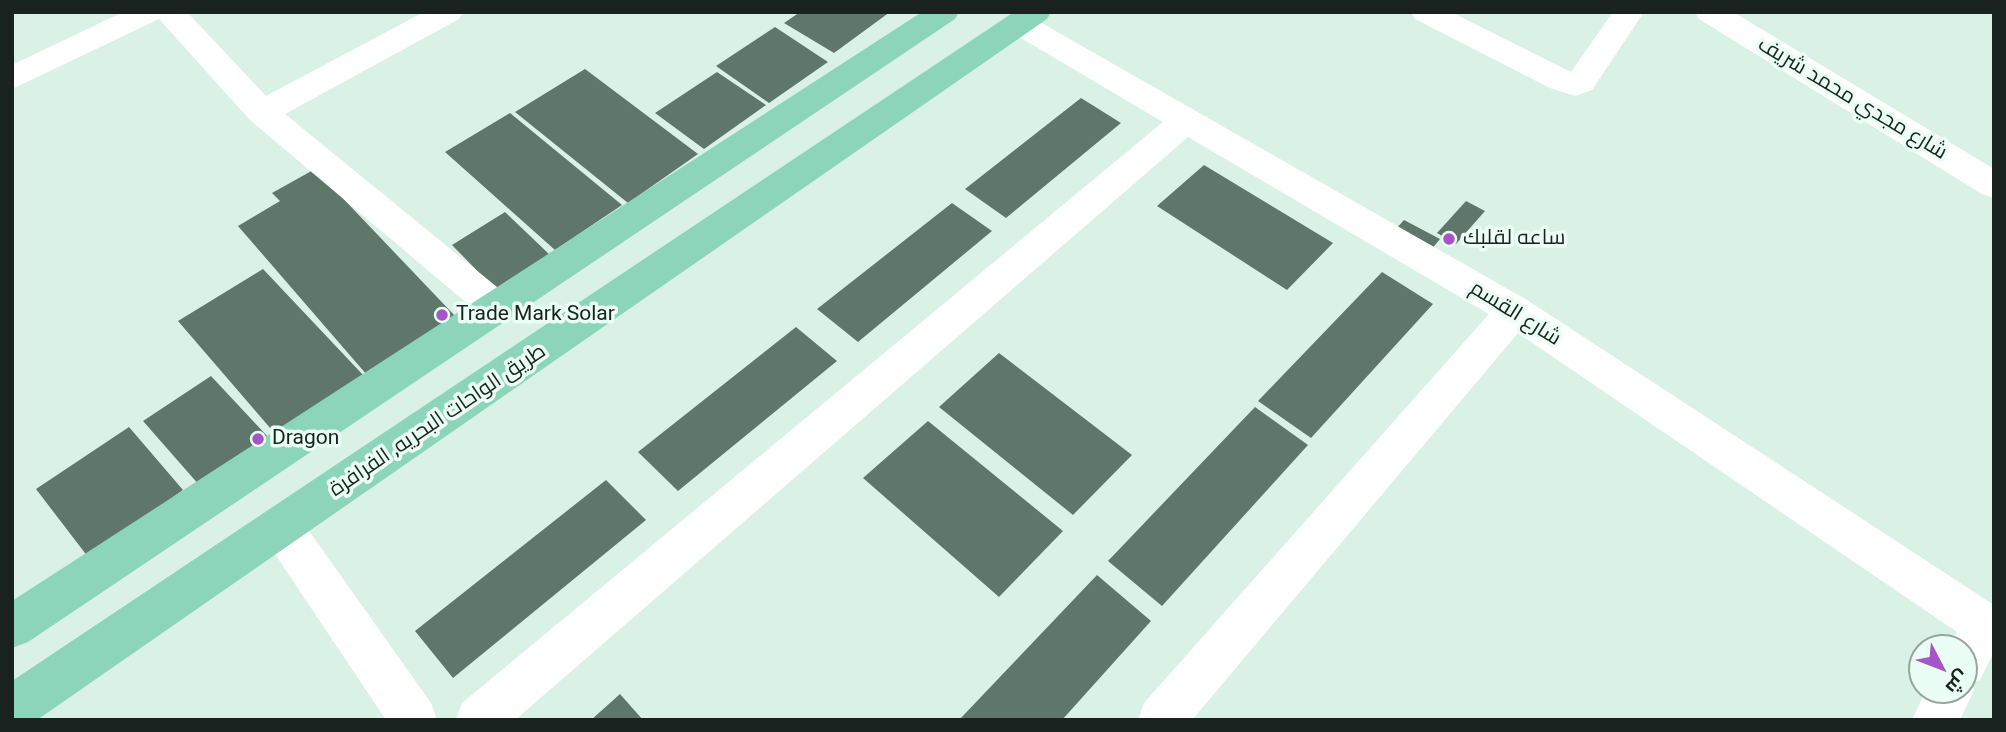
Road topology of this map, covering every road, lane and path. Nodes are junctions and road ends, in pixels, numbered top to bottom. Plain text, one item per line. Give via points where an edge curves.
1 (149, 12) edge
2 (170, 12) edge
3 (448, 12) edge
4 (944, 12) edge
5 (1426, 12) edge
6 (1629, 12) edge
7 (1710, 12) edge
8 (1028, 18) edge
9 (12, 79) edge
10 (262, 112) junction
11 (1187, 120) junction
12 (1994, 185) edge
13 (495, 306) junction
14 (1514, 312) junction
15 (282, 528) junction
16 (12, 627) edge
17 (1989, 628) edge
18 (1978, 644) edge
19 (1944, 704) edge
20 (12, 709) edge
21 (414, 720) edge
22 (479, 720) edge
23 (1161, 720) edge
24 (1935, 720) edge

1 - 9 street
2 - 10 street
3 - 10 street
4 - 13 main road
5 - 6 street via 1574,85 1581,82
7 - 12 street, شارع مجدي محمد شريف
8 - 11 street, شارع القسم
8 - 15 main road, طريق الواحات البحريه, الفرافرة
10 - 13 street
11 - 14 street, شارع القسم
11 - 22 street
13 - 16 main road
14 - 17 street, شارع القسم
14 - 23 street
15 - 20 main road, طريق الواحات البحريه, الفرافرة
15 - 21 street
17 - 18 street
19 - 24 street

